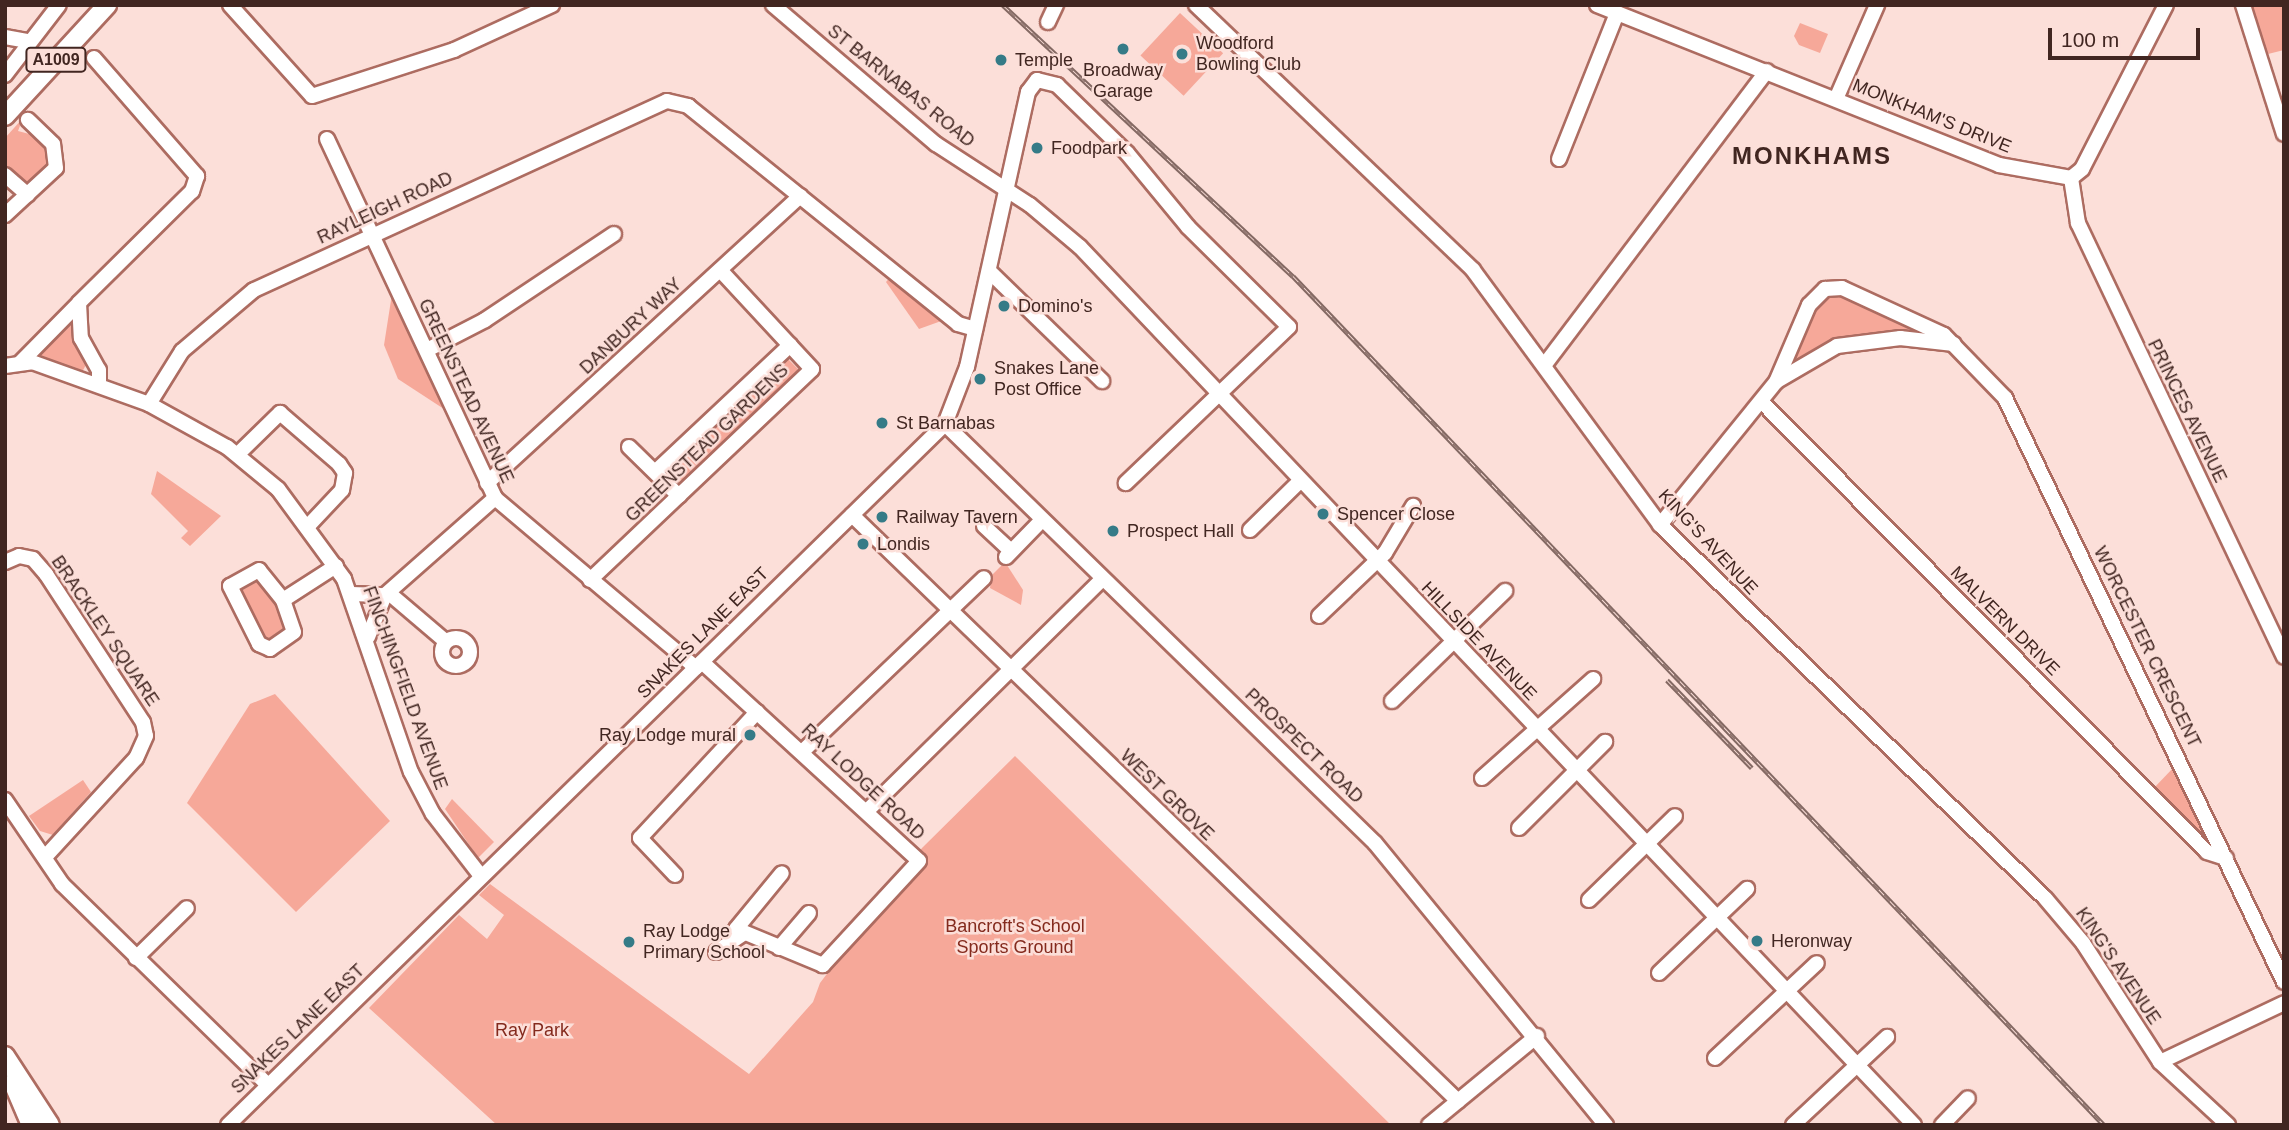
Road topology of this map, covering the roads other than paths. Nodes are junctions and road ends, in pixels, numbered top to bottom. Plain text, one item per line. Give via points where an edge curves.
1 (59, 5) edge
2 (230, 5) edge
3 (552, 5) edge
4 (773, 5) edge
5 (1056, 5) edge
6 (1196, 5) edge
7 (1597, 5) edge
8 (1877, 5) edge
9 (2166, 5) edge
10 (2243, 5) edge
11 (103, 7) edge
12 (1617, 13) junction
13 (1048, 22) dead end
14 (5, 37) edge
15 (27, 41) junction
16 (94, 57) dead end
17 (1767, 71) junction
18 (5, 75) edge
19 (1836, 99) junction
20 (5, 116) edge
21 (28, 120) dead end
22 (2283, 127) edge
23 (327, 139) dead end
24 (1548, 142) dead end
25 (5, 175) edge
26 (2071, 178) junction
27 (1009, 191) junction
28 (28, 195) junction
29 (800, 196) junction
30 (5, 215) edge
31 (614, 234) dead end
32 (372, 235) junction
33 (720, 270) junction
34 (989, 271) junction
35 (79, 303) junction
36 (975, 329) junction
37 (1954, 344) junction
38 (790, 345) junction
39 (428, 350) junction
40 (1546, 363) junction
41 (13, 364) edge
42 (1102, 381) dead end
43 (1776, 382) junction
44 (99, 384) junction
45 (1218, 396) junction
46 (1761, 401) junction
47 (149, 404) junction
48 (945, 424) junction
49 (629, 447) dead end
50 (238, 454) junction
51 (656, 471) junction
52 (1300, 481) junction
53 (487, 483) junction
54 (1126, 483) dead end
55 (679, 496) junction
56 (495, 498) junction
57 (1413, 506) dead end
58 (852, 515) junction
59 (1041, 521) junction
60 (309, 525) junction
61 (1660, 525) junction
62 (985, 526) dead end
63 (1250, 530) dead end
64 (1376, 561) junction
65 (5, 562) edge
66 (336, 566) junction
67 (984, 578) dead end
68 (590, 580) junction
69 (1101, 580) junction
70 (1505, 591) dead end
71 (352, 594) junction
72 (388, 594) junction
73 (283, 600) junction
74 (948, 610) junction
75 (1320, 616) dead end
76 (368, 637) junction
77 (444, 640) dead end
78 (1452, 641) junction
79 (2284, 656) edge
80 (699, 665) junction
81 (1011, 671) junction
82 (1593, 679) dead end
83 (1392, 701) dead end
84 (757, 712) junction
85 (1538, 731) junction
86 (1605, 742) dead end
87 (803, 751) junction
88 (1576, 771) junction
89 (1482, 778) dead end
90 (5, 800) edge
91 (868, 810) junction
92 (1675, 816) dead end
93 (1519, 828) dead end
94 (1646, 844) junction
95 (45, 857) junction
96 (2226, 858) junction
97 (782, 873) dead end
98 (674, 875) dead end
99 (481, 876) junction
100 (1747, 889) dead end
101 (1589, 900) dead end
102 (187, 908) dead end
103 (809, 913) dead end
104 (1716, 918) junction
105 (741, 934) junction
106 (779, 948) junction
107 (716, 952) dead end
108 (136, 958) junction
109 (1817, 963) dead end
110 (1660, 973) dead end
111 (2284, 982) edge
112 (1786, 990) junction
113 (2284, 1003) edge
114 (1537, 1036) junction
115 (1887, 1037) dead end
116 (5, 1056) edge
117 (1715, 1058) dead end
118 (2160, 1062) junction
119 (1857, 1065) junction
120 (5, 1067) edge
121 (268, 1085) junction
122 (1968, 1098) dead end
123 (1458, 1101) junction
124 (31, 1125) edge
125 (50, 1125) edge
126 (228, 1125) edge
127 (1429, 1125) edge
128 (1606, 1125) edge
129 (1793, 1125) edge
130 (1914, 1125) edge
131 (1942, 1125) edge
132 (2228, 1125) edge

1 - 15 street
2 - 3 street via 312,96 454,50
4 - 27 street, ST BARNABAS ROAD via 936,144
5 - 13 street
6 - 40 street, KING'S AVENUE via 1473,270
7 - 12 street, MONKHAM'S DRIVE
8 - 19 street
9 - 26 street via 2082,169
10 - 22 street
11 - 20 main road, A1009
12 - 17 street, MONKHAM'S DRIVE
12 - 24 street via 1561,153
14 - 15 street
15 - 18 street
16 - 35 street via 197,176 192,191
17 - 19 street, MONKHAM'S DRIVE
17 - 40 street
19 - 26 street, MONKHAM'S DRIVE via 1999,165
21 - 28 street via 59,155 56,168
23 - 32 street, GREENSTEAD AVENUE
25 - 28 street
26 - 79 street, PRINCES AVENUE via 2078,223
27 - 34 street, SNAKES LANE EAST
27 - 45 street, HILLSIDE AVENUE via 1080,247
27 - 45 street, SNAKES LANE EAST via 1028,92 1044,79 1127,153 1188,227 1293,331
28 - 30 street
29 - 32 street, RAYLEIGH ROAD via 676,102
29 - 33 street, DANBURY WAY
29 - 36 street via 958,324
31 - 39 street via 485,320
32 - 39 street, GREENSTEAD AVENUE
32 - 47 street, RAYLEIGH ROAD via 254,290 212,321 182,351
33 - 38 street, GREENSTEAD GARDENS
33 - 53 street, DANBURY WAY
34 - 36 street, SNAKES LANE EAST
34 - 42 street
35 - 41 street
35 - 44 street via 81,338 99,370
36 - 48 street, SNAKES LANE EAST
37 - 43 street, WORCESTER CRESCENT via 1900,338 1837,346
37 - 43 street, WORCESTER CRESCENT via 1834,287 1809,305
37 - 96 street, WORCESTER CRESCENT via 2005,398
38 - 51 street
38 - 55 street, GREENSTEAD GARDENS via 811,371
39 - 53 street, GREENSTEAD AVENUE
40 - 61 street, KING'S AVENUE
41 - 44 street, FINCHINGFIELD AVENUE
43 - 46 street, WORCESTER CRESCENT
44 - 47 street, FINCHINGFIELD AVENUE
45 - 52 street, HILLSIDE AVENUE
45 - 54 street
46 - 61 street, WORCESTER CRESCENT
46 - 96 street, MALVERN DRIVE via 2207,852
47 - 50 street, FINCHINGFIELD AVENUE
48 - 58 street, SNAKES LANE EAST
48 - 59 street, PROSPECT ROAD
49 - 51 street
50 - 60 street, FINCHINGFIELD AVENUE
50 - 60 street via 279,413 339,464 342,490
51 - 55 street
52 - 63 street
52 - 64 street, HILLSIDE AVENUE
53 - 56 street, GREENSTEAD AVENUE
55 - 68 street, GREENSTEAD GARDENS
56 - 68 street, GREENSTEAD AVENUE
56 - 72 street
57 - 64 street
58 - 74 street, WEST GROVE
58 - 80 street, SNAKES LANE EAST
59 - 62 street via 1008,554
59 - 69 street, PROSPECT ROAD
60 - 66 street, FINCHINGFIELD AVENUE
61 - 118 street, KING'S AVENUE via 2060,915
64 - 75 street
64 - 78 street, HILLSIDE AVENUE
65 - 95 street, BRACKLEY SQUARE via 19,556 33,559 46,574 143,722 146,736 135,758
66 - 71 street, FINCHINGFIELD AVENUE
66 - 73 street
67 - 74 street
68 - 80 street, GREENSTEAD AVENUE
69 - 81 street
69 - 114 street, PROSPECT ROAD via 1375,843
70 - 78 street
71 - 72 street
71 - 76 street, FINCHINGFIELD AVENUE
72 - 76 street
72 - 77 street
73 - 73 street via 294,632 276,647 264,647 230,586 259,570
74 - 81 street, WEST GROVE
74 - 87 street
76 - 99 street, FINCHINGFIELD AVENUE via 411,772 433,814
78 - 83 street
78 - 85 street, HILLSIDE AVENUE
80 - 84 street, RAY LODGE ROAD
80 - 99 street, SNAKES LANE EAST
81 - 91 street
81 - 123 street, WEST GROVE
82 - 85 street
84 - 87 street, RAY LODGE ROAD
84 - 98 street via 639,841
85 - 88 street, HILLSIDE AVENUE
85 - 89 street
86 - 88 street
87 - 91 street, RAY LODGE ROAD
88 - 93 street
88 - 94 street, HILLSIDE AVENUE
90 - 95 street
91 - 106 street, RAY LODGE ROAD via 918,863 824,965
92 - 94 street
94 - 101 street
94 - 104 street, HILLSIDE AVENUE
95 - 108 street via 62,884
96 - 111 street, WORCESTER CRESCENT
97 - 105 street via 736,923
99 - 121 street, SNAKES LANE EAST
100 - 104 street
102 - 108 street
103 - 106 street
104 - 110 street
104 - 112 street, HILLSIDE AVENUE
105 - 106 street, RAY LODGE ROAD
105 - 107 street
108 - 121 street
109 - 112 street
112 - 117 street
112 - 119 street, HILLSIDE AVENUE
113 - 118 street
114 - 123 street
114 - 128 street, PROSPECT ROAD
115 - 119 street
116 - 125 main road
118 - 132 street, KING'S AVENUE
119 - 129 street
119 - 130 street, HILLSIDE AVENUE
120 - 124 main road
121 - 126 street, SNAKES LANE EAST
122 - 131 street
123 - 127 street

